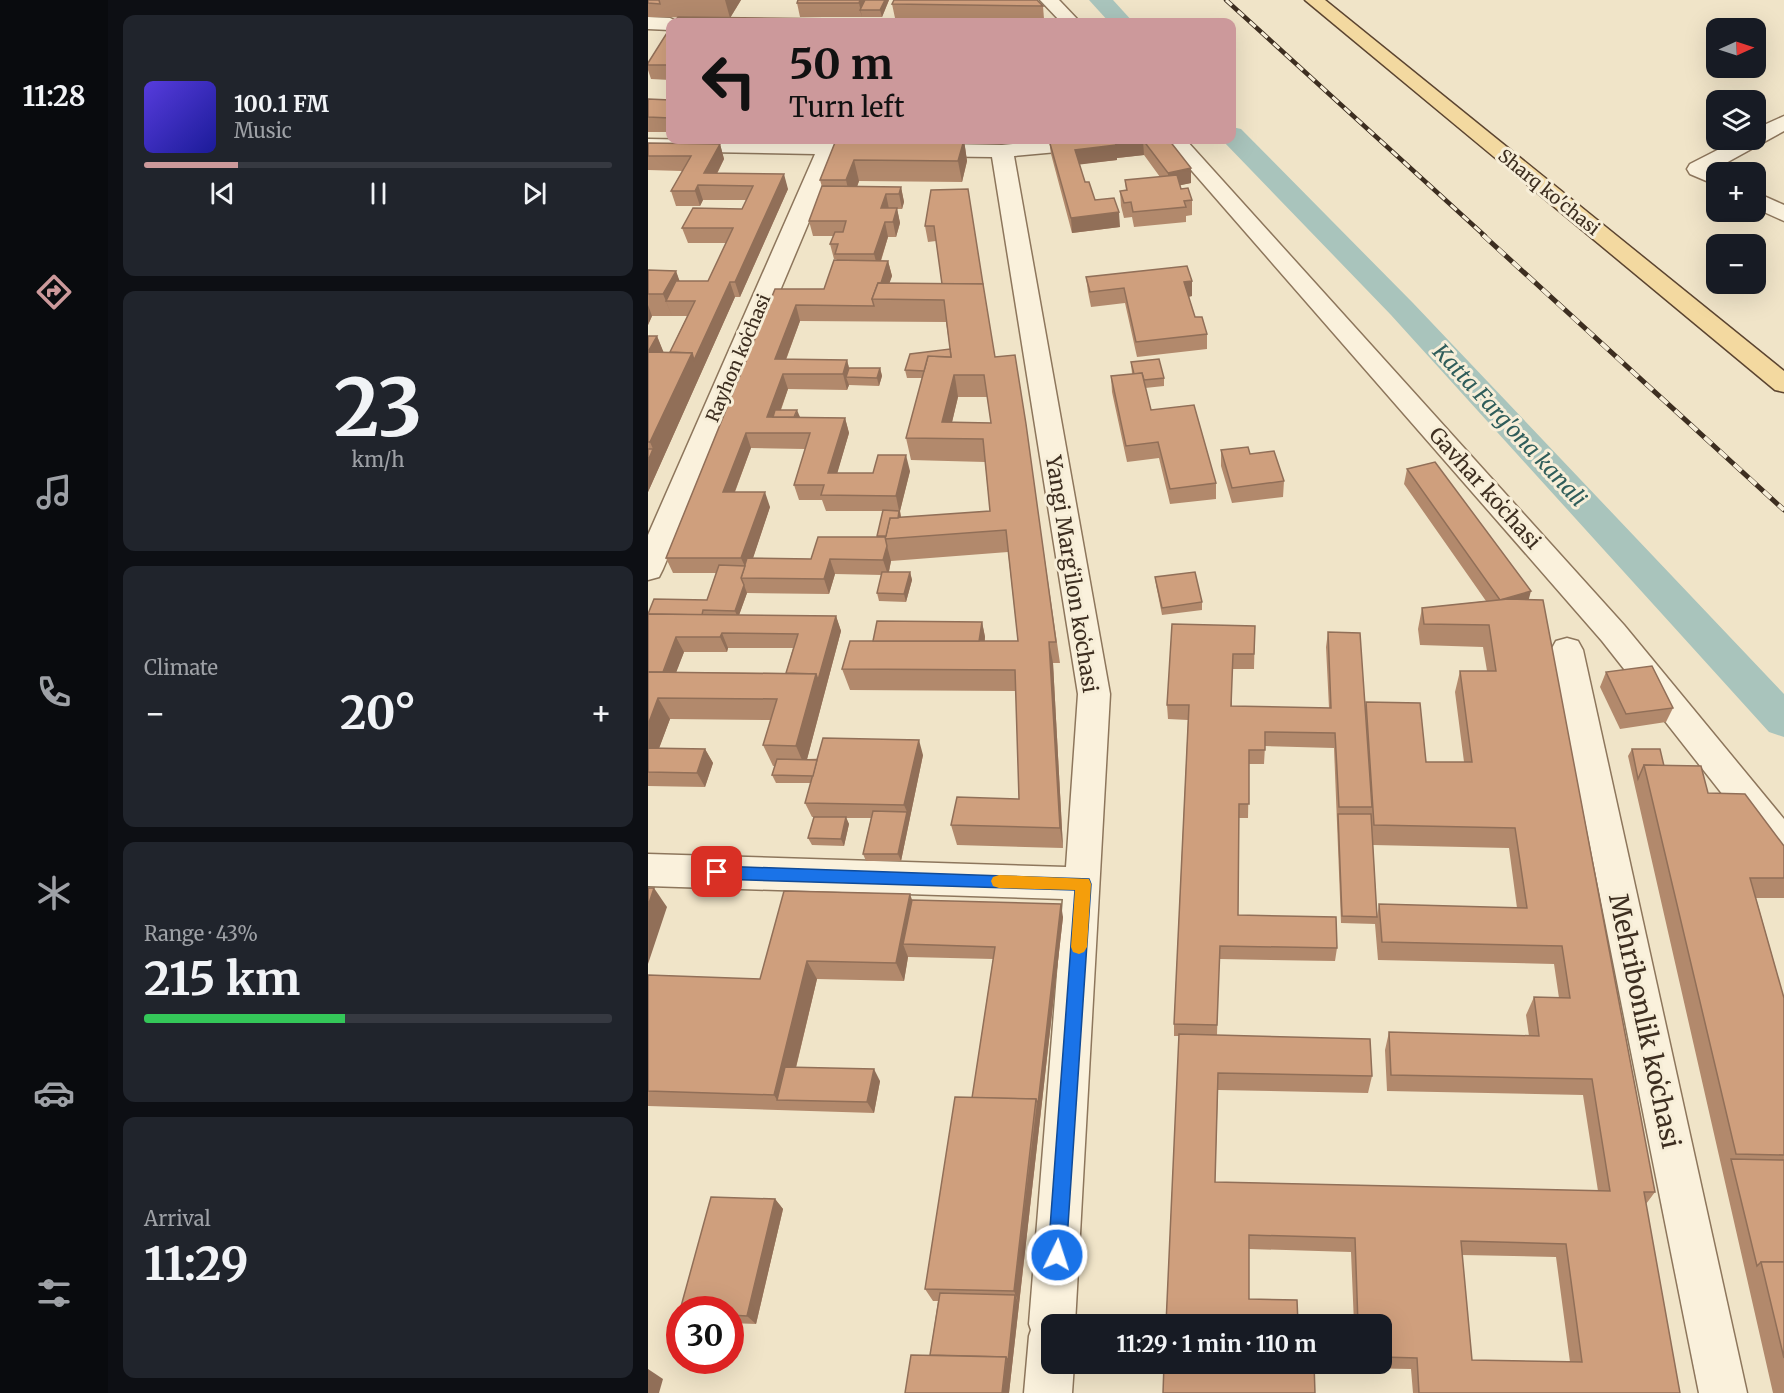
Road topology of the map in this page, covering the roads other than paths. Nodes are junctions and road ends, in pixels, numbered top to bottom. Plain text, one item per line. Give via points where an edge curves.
1 (1049, 0) edge
2 (1314, 0) edge
3 (1067, 18) edge
4 (648, 23) edge
5 (666, 24) edge
6 (1784, 122) edge
7 (1766, 132) edge
8 (1079, 144) edge
9 (1179, 144) edge
10 (648, 145) edge
11 (829, 148) junction
12 (1733, 150) edge
13 (1002, 151) junction
14 (1711, 162) edge
15 (1706, 165) edge
16 (1706, 173) edge
17 (1766, 205) edge
18 (1784, 214) edge
19 (1780, 376) edge
20 (648, 569) edge
21 (1567, 650) dead end
22 (1784, 845) edge
23 (648, 870) edge
24 (1083, 884) junction
25 (1053, 1314) edge
26 (1049, 1374) edge
27 (1047, 1393) edge
28 (1722, 1393) edge

1 - 3 street
2 - 19 main road, Sharq ko'chasi
4 - 5 street
6 - 7 street
8 - 13 street
9 - 22 street, Gavhar koʻchasi via 1613,633
10 - 11 street
11 - 13 street
11 - 20 street, Rayhon koʻchasi
12 - 14 street
13 - 24 street, Yangi Margʻilon koʻchasi via 1094,694
15 - 16 street via 1698,169
17 - 18 street
21 - 28 street, Mehribonlik koʻchasi
23 - 24 street
24 - 25 street, Yangi Margʻilon koʻchasi
26 - 27 street

